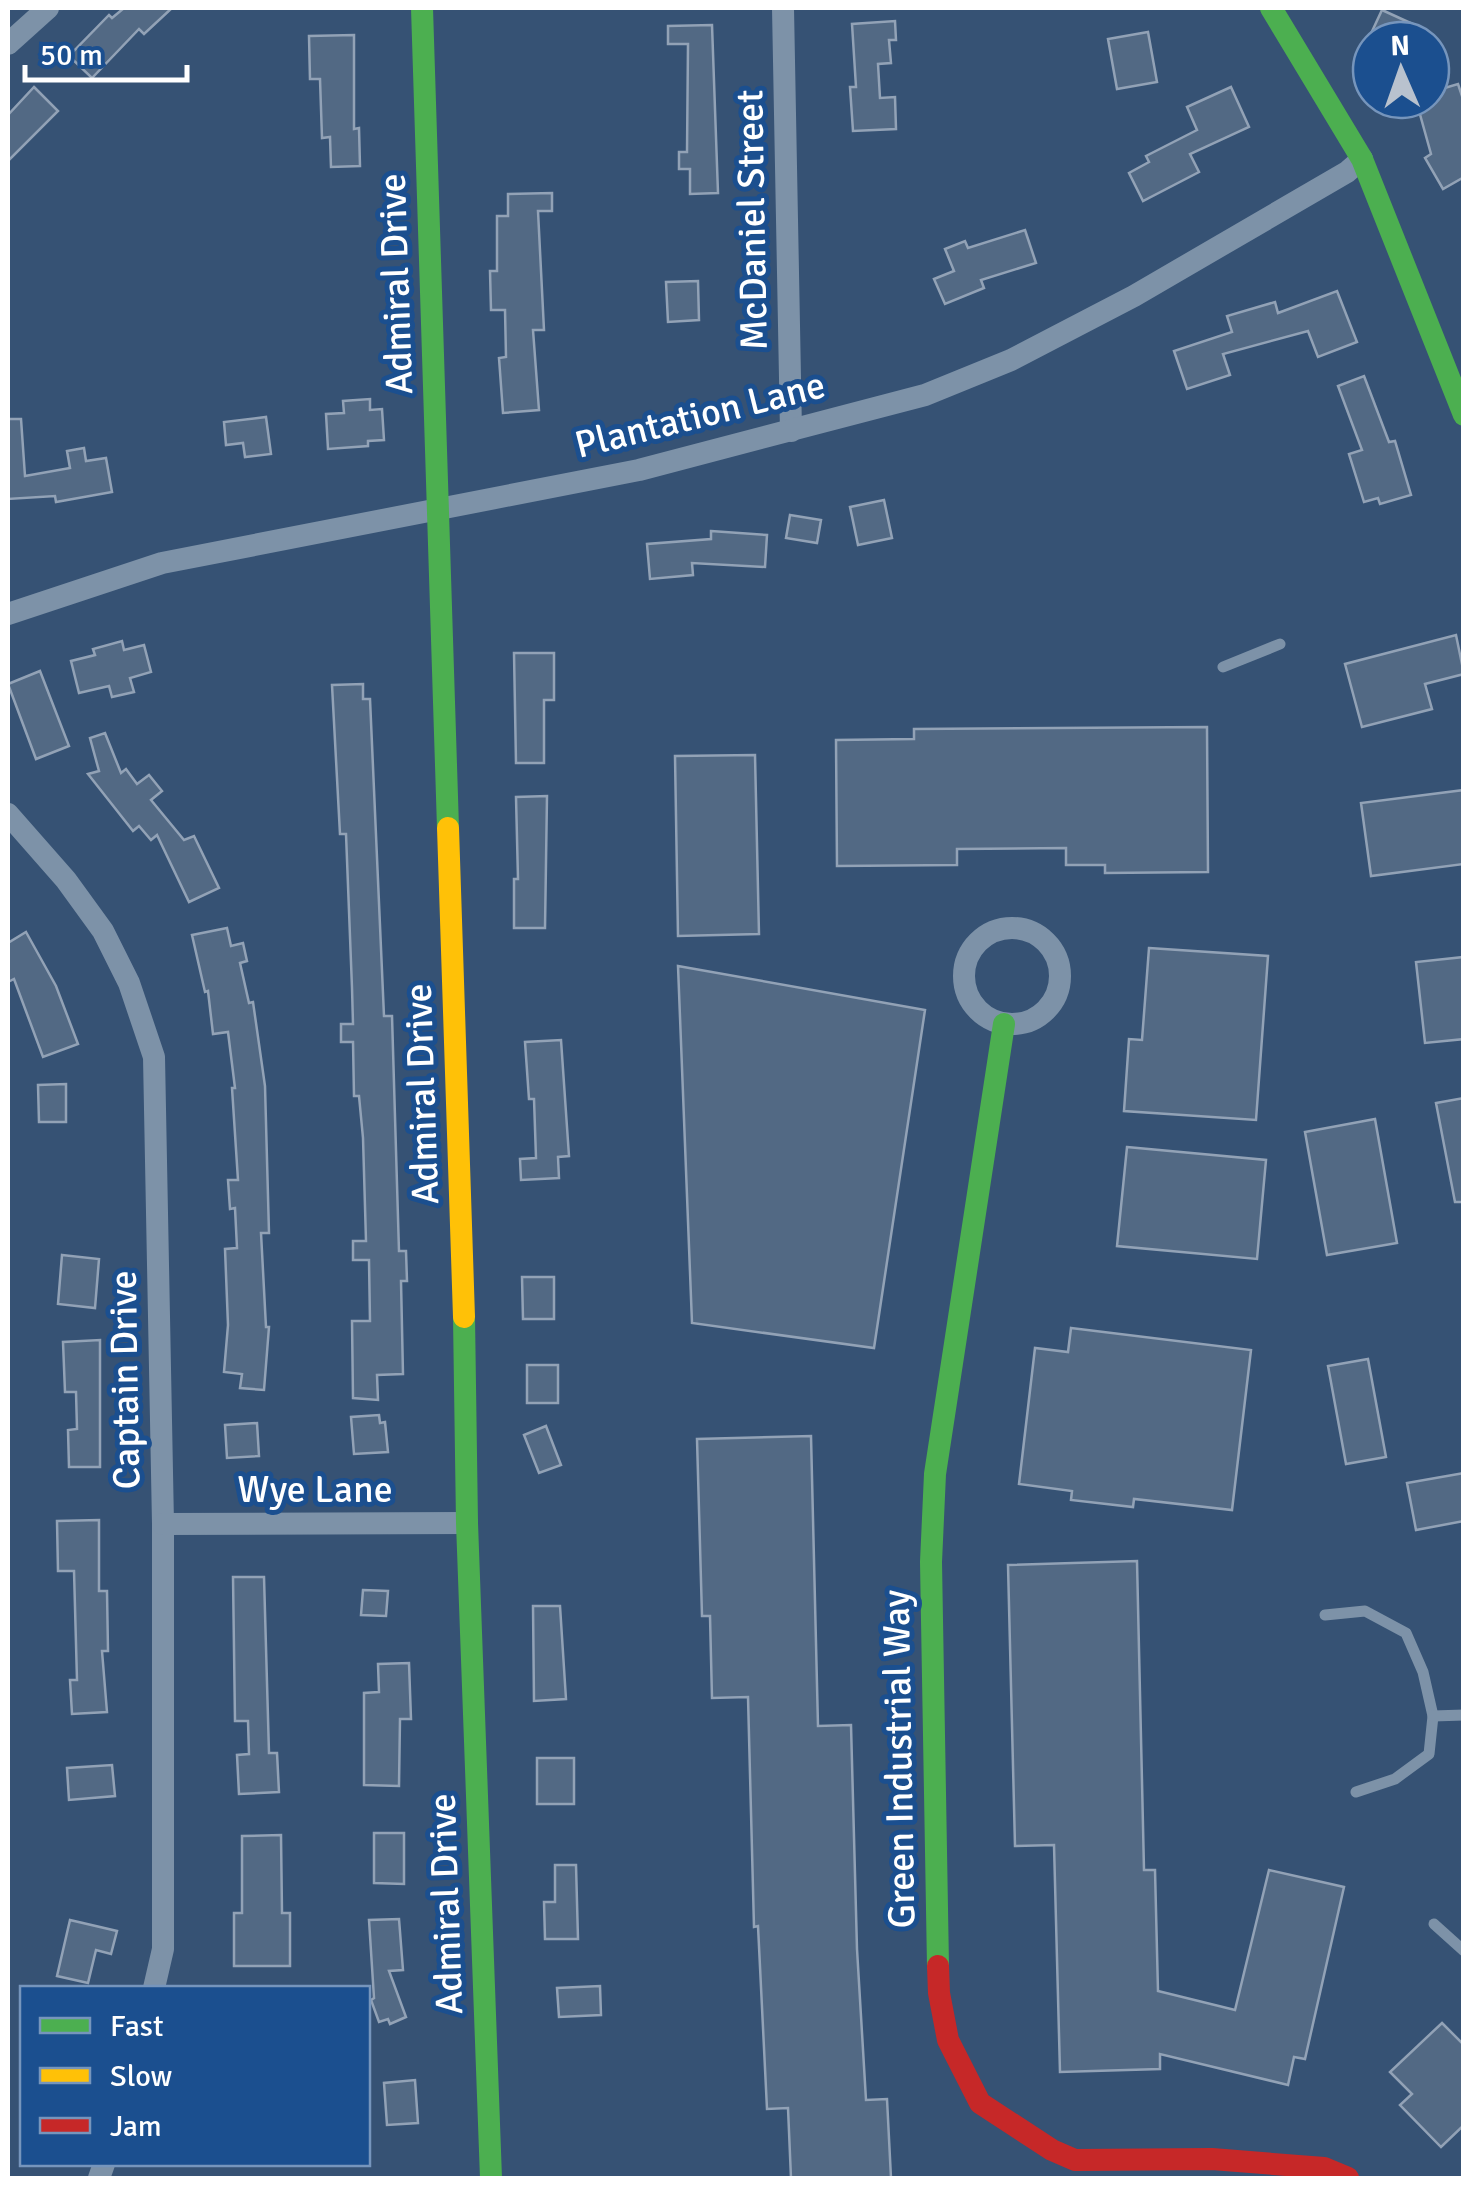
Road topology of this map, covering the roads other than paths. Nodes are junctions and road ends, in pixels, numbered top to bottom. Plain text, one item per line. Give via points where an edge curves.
1 (48, 8) edge
2 (422, 8) edge
3 (783, 8) edge
4 (1270, 8) edge
5 (8, 44) edge
6 (1362, 160) junction
7 (1464, 415) edge
8 (790, 431) junction
9 (438, 508) junction
10 (8, 614) edge
11 (1280, 644) dead end
12 (1222, 667) dead end
13 (8, 814) edge
14 (1004, 1024) junction
15 (467, 1523) junction
16 (162, 1524) junction
17 (1325, 1615) dead end
18 (1464, 1715) edge
19 (1432, 1716) junction
20 (1356, 1792) dead end
21 (1434, 1924) dead end
22 (1464, 1951) edge
23 (154, 1986) edge
24 (491, 2178) edge
25 (1348, 2178) edge

1 - 5 street
2 - 9 street, Admiral Drive
3 - 8 street, McDaniel Street
4 - 6 street
6 - 7 street
6 - 8 street, Plantation Lane via 1134,296 1011,360 925,395
8 - 9 street, Plantation Lane via 639,470
9 - 10 street, Plantation Lane via 162,563
9 - 15 street, Admiral Drive
11 - 12 lane
13 - 16 street, Captain Drive via 103,931 154,1057
14 - 14 street via 1035,1018 1056,996 1060,980 1053,950 1028,930 1012,927 981,938 964,966 968,997
14 - 25 street, Green Industrial Way via 935,1474 936,1940 948,2040 980,2103 1075,2160 1212,2159 1324,2168
15 - 16 street, Wye Lane
15 - 24 street, Admiral Drive
16 - 23 street, Captain Drive via 162,1949
17 - 19 lane via 1364,1611 1406,1633
18 - 19 lane
19 - 20 lane via 1430,1754 1394,1780
21 - 22 lane

